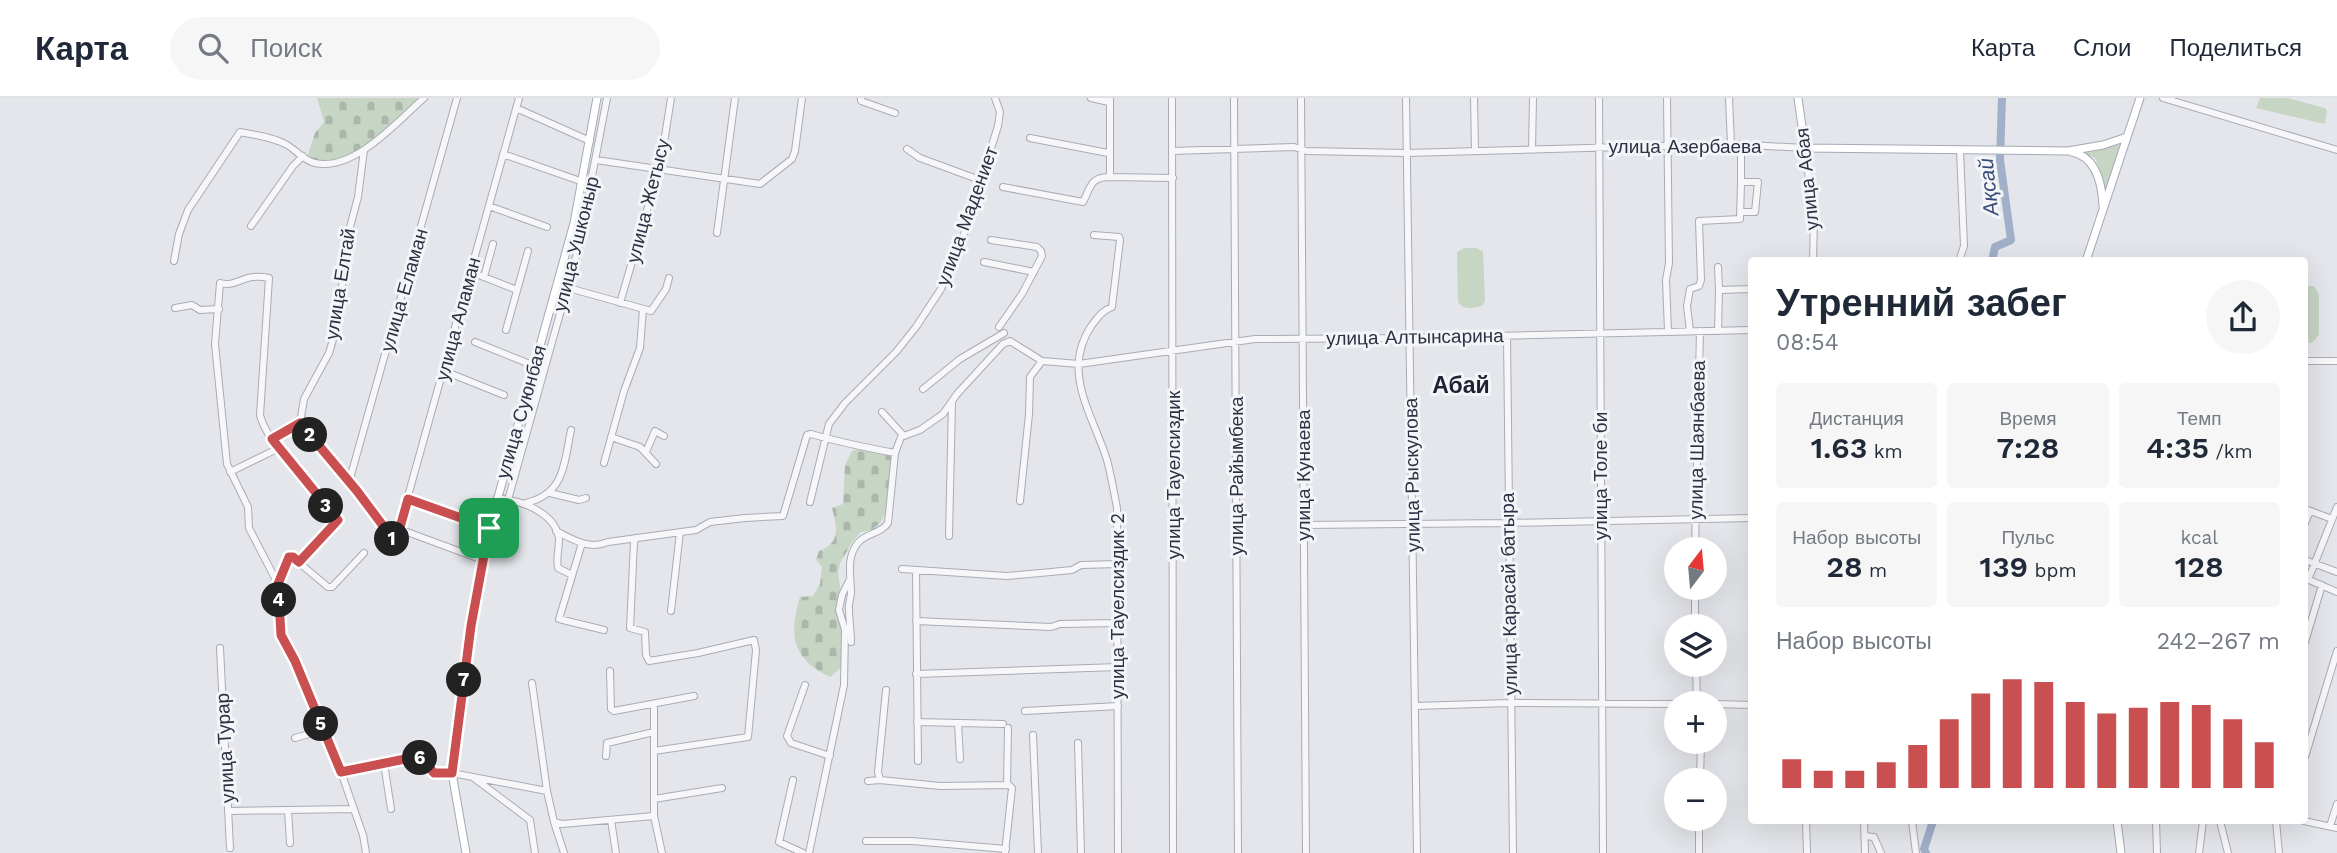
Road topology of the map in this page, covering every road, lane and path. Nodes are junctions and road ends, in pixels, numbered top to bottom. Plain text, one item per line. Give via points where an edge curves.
1 (424, 98) edge
2 (457, 98) edge
3 (519, 98) edge
4 (597, 98) edge
5 (607, 98) edge
6 (671, 98) edge
7 (735, 98) edge
8 (802, 98) edge
9 (861, 98) edge
10 (995, 98) edge
11 (1091, 98) edge
12 (1172, 98) edge
13 (1234, 98) edge
14 (1301, 98) edge
15 (1406, 98) edge
16 (1474, 98) edge
17 (1532, 98) edge
18 (1598, 98) edge
19 (1667, 98) edge
20 (1729, 98) edge
21 (1798, 98) edge
22 (2140, 98) edge
23 (2163, 98) edge
24 (1109, 100) edge
25 (516, 108) junction
26 (895, 113) dead end
27 (2127, 137) junction
28 (1030, 138) dead end
29 (590, 141) junction
30 (1731, 144) junction
31 (1741, 144) junction
32 (1667, 146) junction
33 (1599, 147) junction
34 (1805, 148) junction
35 (907, 149) dead end
36 (1234, 149) junction
37 (1302, 149) junction
38 (364, 150) junction
39 (1172, 150) junction
40 (1532, 150) junction
41 (1960, 150) junction
42 (2337, 150) edge
43 (2068, 151) junction
44 (1475, 152) junction
45 (1108, 153) junction
46 (1406, 153) junction
47 (503, 154) junction
48 (303, 156) junction
49 (596, 160) junction
50 (658, 170) junction
51 (1110, 177) junction
52 (1173, 178) junction
53 (723, 180) junction
54 (980, 180) junction
55 (583, 182) junction
56 (1741, 182) junction
57 (1003, 187) dead end
58 (489, 206) junction
59 (2103, 211) junction
60 (1741, 212) junction
61 (251, 226) dead end
62 (547, 227) dead end
63 (717, 233) dead end
64 (1094, 235) dead end
65 (991, 240) dead end
66 (493, 244) dead end
67 (528, 251) dead end
68 (1812, 257) edge
69 (1960, 257) edge
70 (2087, 257) edge
71 (174, 261) dead end
72 (984, 262) dead end
73 (1718, 267) dead end
74 (471, 272) junction
75 (1034, 272) junction
76 (484, 277) junction
77 (670, 278) dead end
78 (556, 285) junction
79 (566, 287) junction
80 (1748, 289) edge
81 (517, 290) junction
82 (1719, 290) junction
83 (620, 303) junction
84 (175, 308) dead end
85 (219, 309) junction
86 (643, 309) junction
87 (506, 330) dead end
88 (1748, 330) edge
89 (1668, 331) junction
90 (1690, 331) junction
91 (1700, 331) junction
92 (1718, 331) junction
93 (1598, 333) junction
94 (1507, 335) junction
95 (1304, 338) junction
96 (1410, 338) junction
97 (475, 342) dead end
98 (1235, 342) junction
99 (1172, 352) junction
100 (1041, 361) junction
101 (2308, 361) edge
102 (2337, 361) edge
103 (1079, 364) junction
104 (535, 366) junction
105 (444, 371) junction
106 (923, 389) dead end
107 (504, 395) dead end
108 (952, 402) junction
109 (882, 412) dead end
110 (300, 423) junction
111 (571, 430) dead end
112 (903, 435) junction
113 (664, 436) dead end
114 (611, 438) junction
115 (825, 438) junction
116 (272, 439) junction
117 (279, 448) junction
118 (646, 452) junction
119 (895, 453) junction
120 (604, 463) dead end
121 (656, 464) dead end
122 (229, 472) junction
123 (349, 482) junction
124 (550, 492) junction
125 (497, 498) junction
126 (586, 498) dead end
127 (408, 499) junction
128 (508, 500) junction
129 (1020, 501) dead end
130 (810, 502) dead end
131 (526, 503) junction
132 (2337, 506) edge
133 (2308, 510) edge
134 (1695, 518) junction
135 (1748, 518) edge
136 (2332, 519) junction
137 (1600, 520) junction
138 (1507, 523) junction
139 (1412, 524) junction
140 (1303, 525) junction
141 (489, 528) junction
142 (399, 529) junction
143 (556, 531) junction
144 (680, 531) junction
145 (949, 536) dead end
146 (1695, 537) edge
147 (636, 538) junction
148 (582, 543) junction
149 (364, 553) dead end
150 (483, 560) junction
151 (2308, 561) edge
152 (299, 562) junction
153 (1118, 564) junction
154 (2314, 564) junction
155 (902, 569) dead end
156 (916, 570) junction
157 (2337, 572) edge
158 (572, 575) junction
159 (2308, 575) edge
160 (2308, 580) edge
161 (849, 581) junction
162 (278, 584) junction
163 (2322, 585) junction
164 (2337, 592) edge
165 (671, 611) dead end
166 (916, 621) junction
167 (1118, 623) junction
168 (604, 630) dead end
169 (2308, 632) edge
170 (850, 642) dead end
171 (220, 648) dead end
172 (2337, 651) edge
173 (1118, 667) junction
174 (610, 671) dead end
175 (916, 674) junction
176 (532, 682) dead end
177 (805, 685) dead end
178 (886, 690) dead end
179 (694, 696) dead end
180 (1510, 703) junction
181 (1601, 704) junction
182 (1664, 704) edge
183 (1727, 704) edge
184 (654, 705) junction
185 (1748, 705) edge
186 (1118, 706) junction
187 (1415, 706) junction
188 (1025, 711) dead end
189 (917, 722) junction
190 (957, 723) junction
191 (324, 730) junction
192 (654, 733) junction
193 (1033, 735) dead end
194 (295, 738) dead end
195 (1078, 743) dead end
196 (2308, 747) edge
197 (654, 751) junction
198 (606, 756) dead end
199 (830, 756) junction
200 (960, 759) dead end
201 (918, 761) dead end
202 (384, 763) junction
203 (341, 772) junction
204 (452, 773) junction
205 (473, 777) junction
206 (793, 780) dead end
207 (880, 780) junction
208 (868, 781) dead end
209 (1007, 785) junction
210 (722, 788) dead end
211 (547, 790) junction
212 (654, 799) junction
213 (2337, 804) edge
214 (354, 809) junction
215 (391, 809) dead end
216 (288, 810) junction
217 (229, 811) junction
218 (654, 816) junction
219 (611, 820) junction
220 (554, 822) junction
221 (2308, 822) edge
222 (1806, 824) edge
223 (1864, 824) edge
224 (1912, 824) edge
225 (2117, 824) edge
226 (2155, 824) edge
227 (2203, 824) edge
228 (2221, 824) edge
229 (2276, 824) edge
230 (2334, 827) edge
231 (1699, 831) edge
232 (1865, 836) junction
233 (866, 841) dead end
234 (290, 844) dead end
235 (230, 848) dead end
236 (1006, 851) edge
237 (366, 853) edge
238 (466, 853) edge
239 (536, 853) edge
240 (564, 853) edge
241 (616, 853) edge
242 (662, 853) edge
243 (803, 853) edge
244 (809, 853) edge
245 (1038, 853) edge
246 (1081, 853) edge
247 (1118, 853) edge
248 (1173, 853) edge
249 (1238, 853) edge
250 (1306, 853) edge
251 (1417, 853) edge
252 (1513, 853) edge
253 (1603, 853) edge
254 (1699, 853) edge
255 (1807, 853) edge
256 (1865, 853) edge
257 (1881, 853) edge
258 (1916, 853) edge
259 (2121, 853) edge
260 (2157, 853) edge
261 (2199, 853) edge
262 (2228, 853) edge
263 (2279, 853) edge

1 - 38 street
2 - 123 street, улица Еламан
3 - 25 street, улица Аламан
4 - 29 main road, улица Суюнбая
5 - 49 street, улица Ушконыр
6 - 50 street, улица Жетысу
7 - 53 street
8 - 53 street via 792,159 760,184
9 - 26 street
10 - 54 street, улица Мадениет via 1000,111 998,126
11 - 24 street
12 - 39 street, улица Тауелсиздик
13 - 36 street, улица Райымбека
14 - 37 street, улица Кунаева
15 - 46 street, улица Рыскулова
16 - 44 street
17 - 40 street
18 - 33 street, улица Толе би
19 - 32 street
20 - 30 street
21 - 34 main road, улица Абая
22 - 27 main road
23 - 42 street
24 - 45 street
25 - 29 street
25 - 47 street, улица Аламан
27 - 43 main road, улица Азербаева
27 - 59 main road
28 - 45 street
29 - 55 main road, улица Суюнбая
30 - 31 street, улица Азербаева
30 - 32 street, улица Азербаева
31 - 34 street, улица Азербаева
31 - 56 street
32 - 33 street, улица Азербаева
32 - 89 street
33 - 40 street, улица Азербаева
33 - 93 street, улица Толе би
34 - 41 main road, улица Азербаева
34 - 68 street, улица Абая via 1814,219
35 - 54 street
36 - 37 street, улица Азербаева
36 - 39 street, улица Азербаева
36 - 98 street, улица Райымбека
37 - 46 street, улица Азербаева
37 - 95 street, улица Кунаева
38 - 48 street via 326,163
38 - 110 street, улица Елтай via 345,246 335,333 304,399
39 - 52 street, улица Тауелсиздик
40 - 44 street, улица Азербаева
41 - 43 main road, улица Азербаева
41 - 69 street via 1964,246
43 - 59 main road via 2092,163
44 - 46 street, улица Азербаева
45 - 51 street
46 - 96 street, улица Рыскулова
47 - 55 street
47 - 58 street, улица Аламан
48 - 61 street
48 - 71 street via 286,144 240,132 188,210
49 - 50 street
49 - 79 street, улица Ушконыр
50 - 53 street
50 - 83 street, улица Жетысу
51 - 52 street
51 - 57 street via 1094,181 1083,202
52 - 99 street, улица Тауелсиздик
53 - 63 street
54 - 115 street, улица Мадениет via 941,289 896,352 834,416
55 - 78 main road, улица Суюнбая
56 - 60 street
56 - 60 street via 1758,182 1755,212
58 - 62 street
58 - 74 street, улица Аламан
59 - 70 main road
60 - 90 street via 1737,221 1699,221 1701,280 1690,289
64 - 103 street, улица Тауелсиздик 2 via 1119,237 1115,293 1112,307 1102,311 1082,340
65 - 75 street via 1037,247 1042,256
66 - 76 street
67 - 81 street
72 - 75 street
73 - 82 street
74 - 76 street
74 - 105 street, улица Аламан
75 - 106 street via 1002,330
76 - 81 street
77 - 86 street via 654,309
78 - 79 street
78 - 104 main road, улица Суюнбая
79 - 83 street
79 - 128 street, улица Ушконыр
80 - 82 street
81 - 87 street
82 - 92 street
83 - 86 street
84 - 85 street
85 - 116 street via 220,283 231,285 248,276 269,278 260,415
85 - 122 street via 215,344
86 - 114 street via 640,348
88 - 92 street, улица Алтынсарина
89 - 90 street, улица Алтынсарина
89 - 93 street, улица Алтынсарина
90 - 91 street, улица Алтынсарина
91 - 92 street, улица Алтынсарина
91 - 134 street, улица Шаянбаева
93 - 94 street, улица Алтынсарина
93 - 137 street, улица Толе би
94 - 96 street, улица Алтынсарина
94 - 138 street, улица Карасай батыра
95 - 96 street, улица Алтынсарина
95 - 98 street, улица Алтынсарина
95 - 140 street, улица Кунаева
96 - 139 street, улица Рыскулова
97 - 104 street
98 - 99 street, улица Алтынсарина
98 - 249 street, улица Райымбека
99 - 103 street, улица Алтынсарина
99 - 248 street, улица Тауелсиздик
100 - 103 street, улица Алтынсарина
100 - 108 street via 1010,341 1003,344
100 - 129 street via 1030,376
101 - 102 street
103 - 153 street, улица Тауелсиздик 2 via 1084,403 1107,459 1117,508
104 - 125 main road, улица Суюнбая
105 - 107 street
105 - 127 street, улица Аламан
108 - 112 street via 935,421
108 - 145 street
109 - 112 street
110 - 116 street
110 - 123 street
111 - 124 street via 561,477
112 - 119 street
113 - 118 street via 655,431
114 - 118 street
114 - 120 street
115 - 119 street
115 - 130 street, улица Мадениет
115 - 144 street via 807,435 783,516 710,522 696,530
116 - 117 street
117 - 122 street
117 - 152 street via 338,520
118 - 121 street
119 - 161 street via 888,523 857,545 848,569
122 - 162 street via 248,507 249,528
123 - 142 street, улица Аламан via 390,537 395,539
124 - 126 street
124 - 131 street
125 - 128 street
125 - 141 main road, улица Суюнбая
127 - 141 street
127 - 142 street, улица Аламан
128 - 131 street
131 - 143 street
132 - 136 street
133 - 136 street
134 - 135 street
134 - 137 street
134 - 146 street, улица Шаянбаева
136 - 154 street
137 - 138 street
137 - 181 street, улица Толе би
138 - 139 street
138 - 180 street, улица Карасай батыра
139 - 140 street
139 - 187 street, улица Рыскулова
140 - 250 street, улица Кунаева
141 - 150 main road, улица Суюнбая
142 - 150 street
143 - 148 street
143 - 158 street via 556,564
144 - 147 street
144 - 165 street
147 - 148 street via 599,546
147 - 197 street via 630,628 645,632 649,661 754,640 756,650 748,737
148 - 158 street
149 - 152 street via 330,588
150 - 204 main road, улица Суюнбая
151 - 154 street
152 - 162 street via 289,557
153 - 156 street via 1007,576
153 - 167 street, улица Тауелсиздик 2
154 - 157 street
154 - 159 street
155 - 156 street
156 - 166 street
158 - 168 street via 558,619
160 - 163 street
161 - 170 street
161 - 199 street via 839,610 845,630 844,685
162 - 191 street via 281,635
163 - 164 street
163 - 169 street
166 - 167 street via 1051,627
166 - 175 street
167 - 173 street, улица Тауелсиздик 2
171 - 217 street, улица Турар
172 - 196 street
173 - 175 street
173 - 186 street, улица Тауелсиздик 2
174 - 184 street via 611,709
175 - 189 street
176 - 211 street
177 - 199 street via 787,736 791,743
178 - 207 street
179 - 184 street
180 - 181 street
180 - 187 street
180 - 252 street, улица Карасай батыра
181 - 182 street
181 - 253 street, улица Толе би
183 - 185 street
184 - 192 street
186 - 188 street
186 - 247 street, улица Тауелсиздик 2
187 - 251 street, улица Рыскулова
189 - 190 street
189 - 201 street
190 - 200 street
190 - 209 street via 1006,726
191 - 194 street
191 - 203 street
192 - 197 street
192 - 198 street via 607,743
193 - 245 street
195 - 246 street
197 - 212 street
199 - 244 street
202 - 203 street
202 - 204 street via 418,757 434,773
202 - 215 street
203 - 214 street
204 - 205 street
204 - 238 main road, улица Суюнбая
205 - 211 street
205 - 239 street via 530,820
206 - 243 street via 779,842
207 - 208 street
207 - 209 street via 940,786
209 - 236 street via 1012,788
210 - 212 street
211 - 220 street
212 - 218 street
213 - 230 street
214 - 216 street
214 - 237 street
216 - 217 street
216 - 234 street
217 - 235 street, улица Турар
218 - 219 street
218 - 242 street
219 - 220 street
219 - 241 street
220 - 240 street
221 - 230 street
222 - 255 street
223 - 232 street
224 - 258 street
225 - 259 main road
226 - 260 street
227 - 261 street
228 - 262 street
229 - 263 street
231 - 254 street
232 - 256 street
232 - 257 street via 1874,837
233 - 236 street

